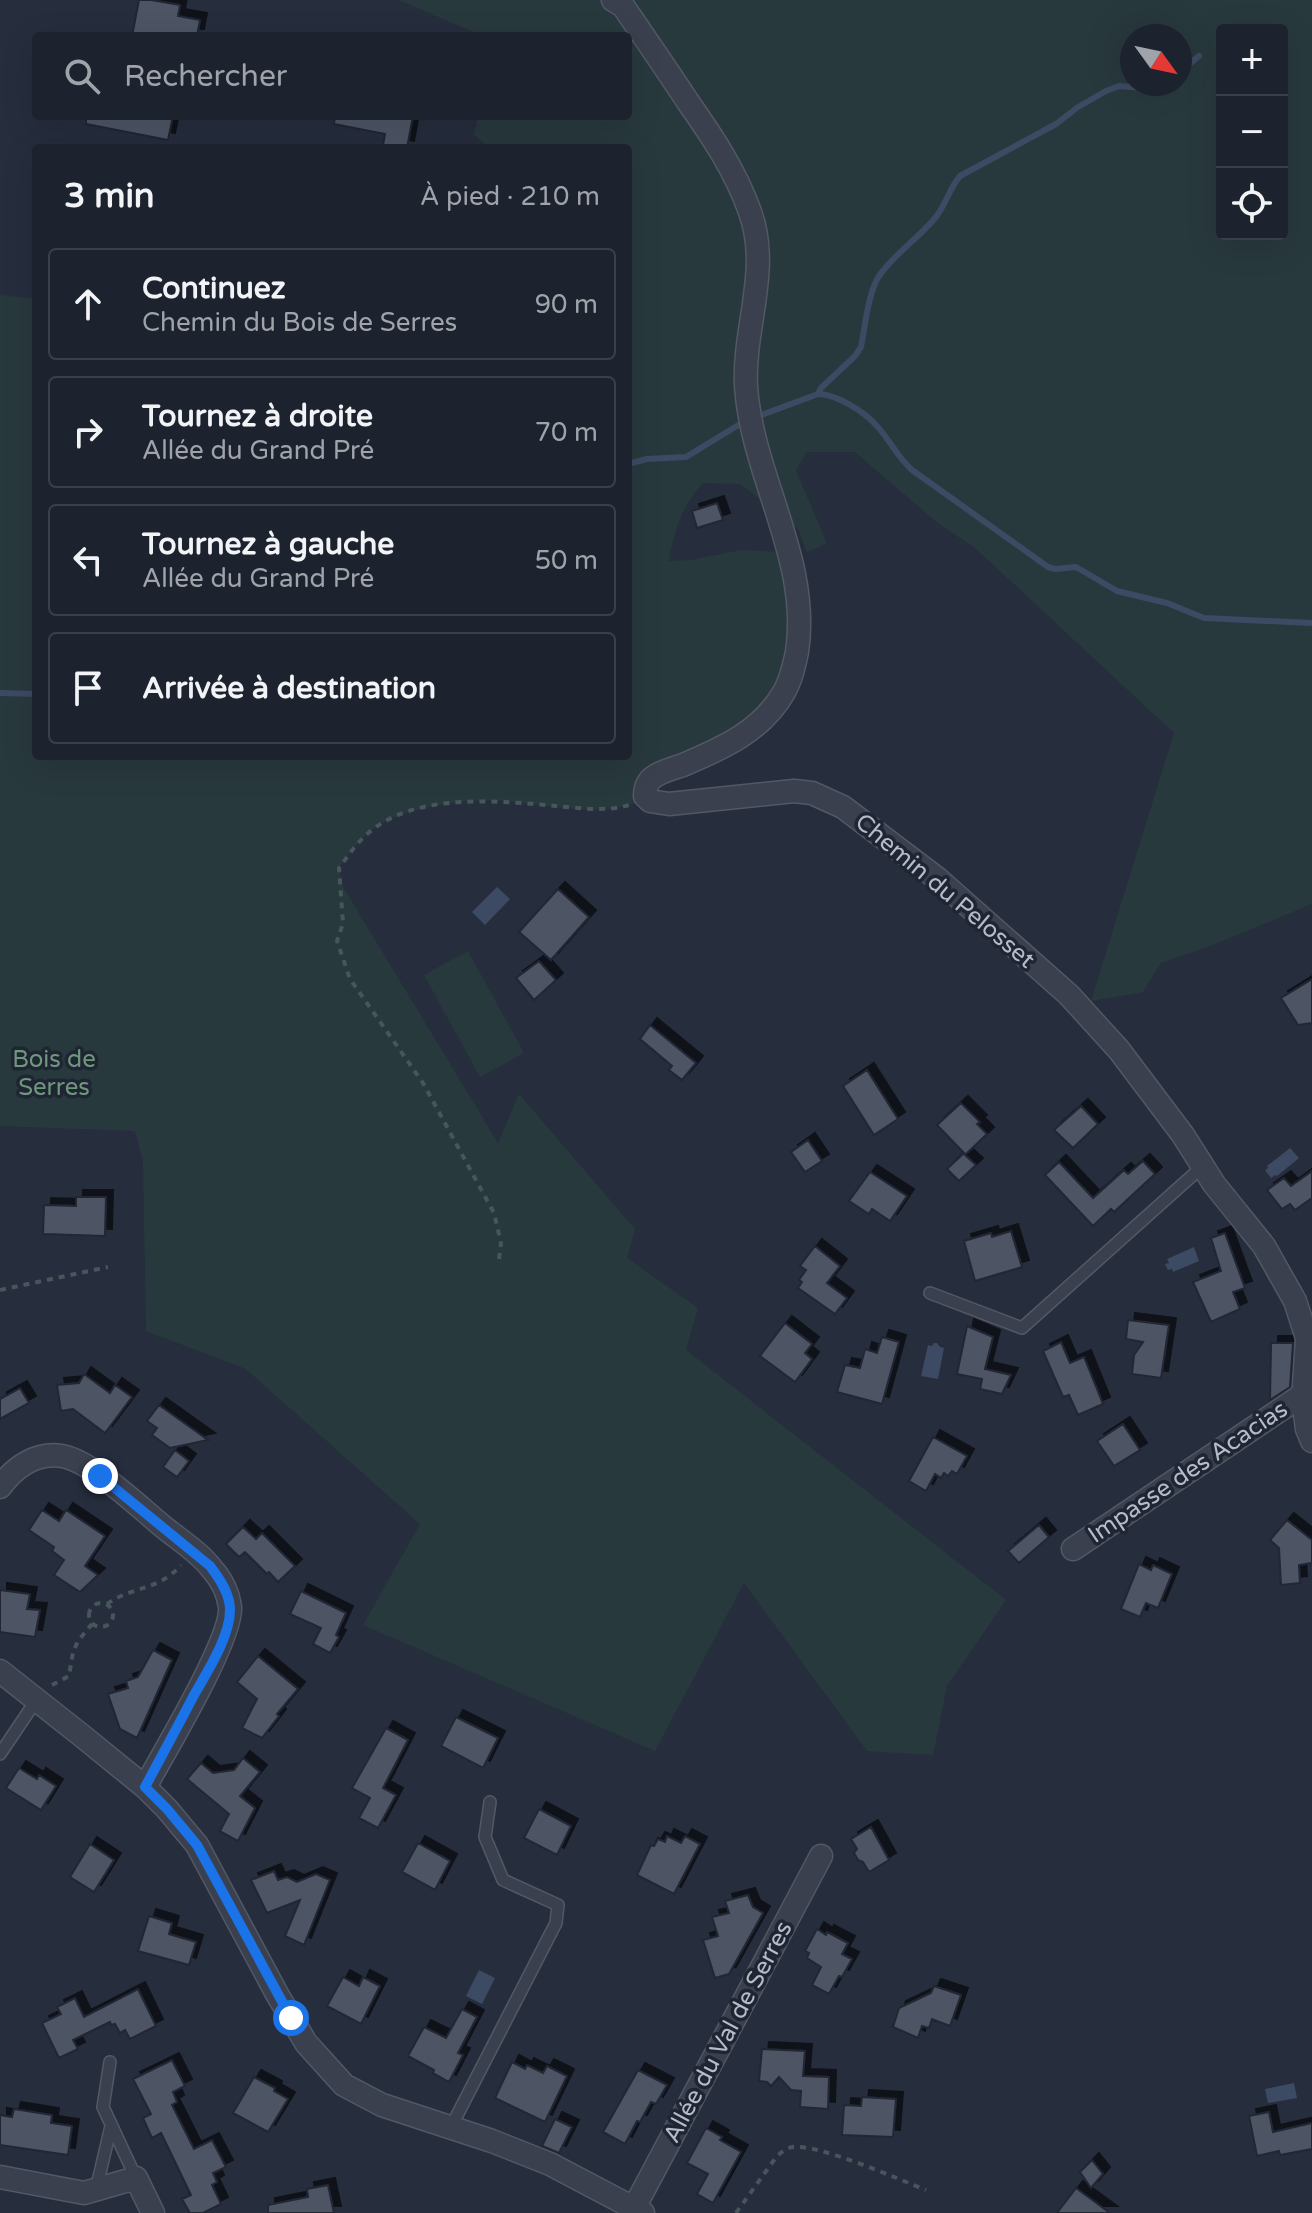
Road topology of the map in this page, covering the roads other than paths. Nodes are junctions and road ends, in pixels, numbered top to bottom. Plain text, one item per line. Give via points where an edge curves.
1 (613, 0) edge
2 (1203, 1165) junction
3 (930, 1293) dead end
4 (1304, 1303) edge
5 (1304, 1394) junction
6 (1312, 1441) edge
7 (0, 1487) edge
8 (1073, 1549) dead end
9 (0, 1671) edge
10 (41, 1695) junction
11 (0, 1754) edge
12 (145, 1787) junction
13 (490, 1802) dead end
14 (821, 1856) dead end
15 (110, 2062) dead end
16 (111, 2126) junction
17 (451, 2127) junction
18 (0, 2177) edge
19 (136, 2178) junction
20 (96, 2190) junction
21 (638, 2211) edge
22 (153, 2213) edge

1 - 2 street, Chemin du Pelosset via 623,6 719,148 751,213 759,255 747,365 750,420 789,552 800,627 786,690 765,719 735,741 656,776 645,788 646,798 669,804 794,791 826,798 852,813 938,879 1069,995 1119,1050
2 - 3 lane via 1022,1328
2 - 4 street, Chemin du Pelosset
4 - 5 street, Chemin du Pelosset
5 - 6 street, Chemin du Pelosset
5 - 8 street, Impasse des Acacias
7 - 12 street via 18,1467 44,1456 78,1461 193,1551 220,1580 230,1610 227,1629
9 - 10 street
10 - 11 lane
10 - 12 street
12 - 17 street via 197,1845 277,1994 320,2060 344,2085 382,2105
13 - 17 lane via 485,1837 503,1880 558,1905 556,1923
14 - 21 street, Allée du Val de Serres
15 - 16 lane via 103,2107
16 - 19 lane
16 - 20 lane
17 - 21 street via 550,2164
18 - 20 street via 84,2193
19 - 20 street
19 - 22 street

